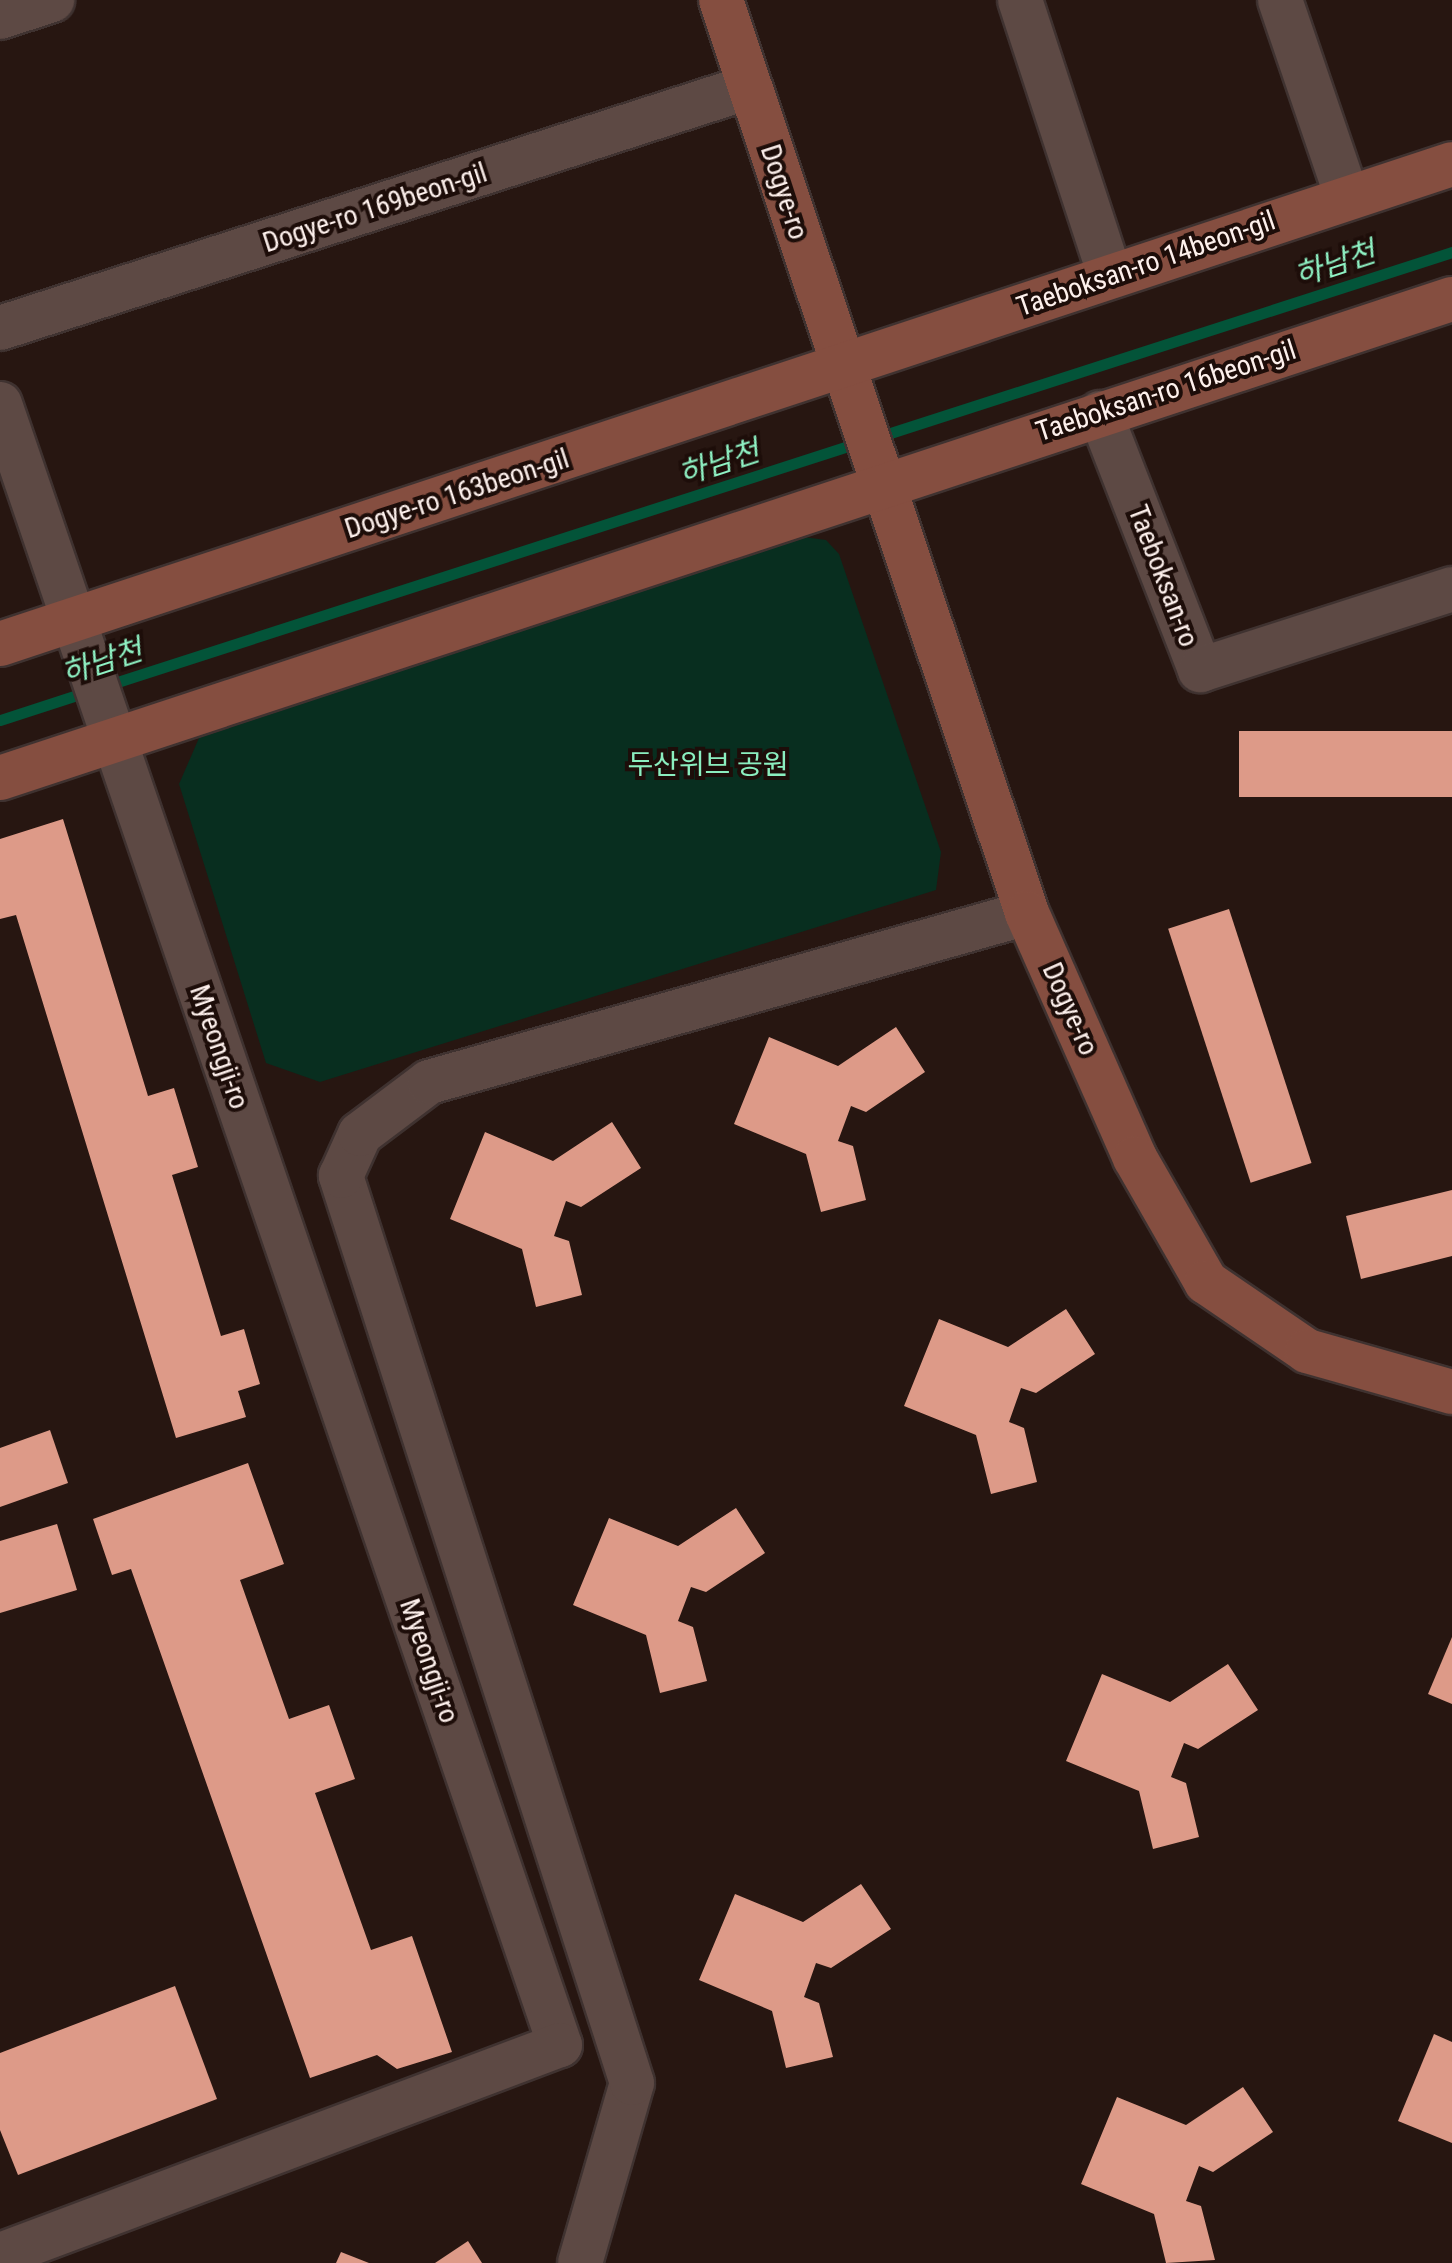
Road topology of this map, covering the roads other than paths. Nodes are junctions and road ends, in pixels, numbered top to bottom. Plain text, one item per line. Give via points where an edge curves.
1 (52, 0) edge
2 (721, 0) edge
3 (1020, 0) edge
4 (1280, 0) edge
5 (0, 17) edge
6 (749, 87) junction
7 (1452, 164) edge
8 (1347, 197) junction
9 (1110, 276) junction
10 (1452, 299) edge
11 (0, 328) edge
12 (843, 376) junction
13 (0, 404) edge
14 (1100, 413) junction
15 (877, 475) junction
16 (1452, 589) edge
17 (76, 630) junction
18 (0, 644) edge
19 (109, 726) junction
20 (0, 778) edge
21 (1027, 913) junction
22 (1452, 1392) edge
23 (0, 2255) edge
24 (580, 2263) edge

1 - 5 street
2 - 6 street, Dogye-ro
3 - 9 street
4 - 8 street
6 - 11 street, Dogye-ro 169beon-gil
6 - 12 street, Dogye-ro
7 - 8 street, Taeboksan-ro 14beon-gil
8 - 9 street, Taeboksan-ro 14beon-gil
9 - 12 street, Taeboksan-ro 14beon-gil
10 - 14 street, Taeboksan-ro 16beon-gil
12 - 15 street, Dogye-ro
12 - 17 street, Dogye-ro 163beon-gil
13 - 17 street
14 - 15 street, Taeboksan-ro 16beon-gil
14 - 16 street, Taeboksan-ro via 1200,670
15 - 19 street, Taeboksan-ro 16beon-gil
15 - 21 street, Dogye-ro
17 - 18 street, Dogye-ro 163beon-gil
17 - 19 street
19 - 20 street, Taeboksan-ro 16beon-gil
19 - 23 street, Myeongji-ro via 560,2045
21 - 22 street, Dogye-ro via 1135,1158 1206,1282 1307,1351
21 - 24 street via 429,1082 360,1134 341,1176 632,2083

